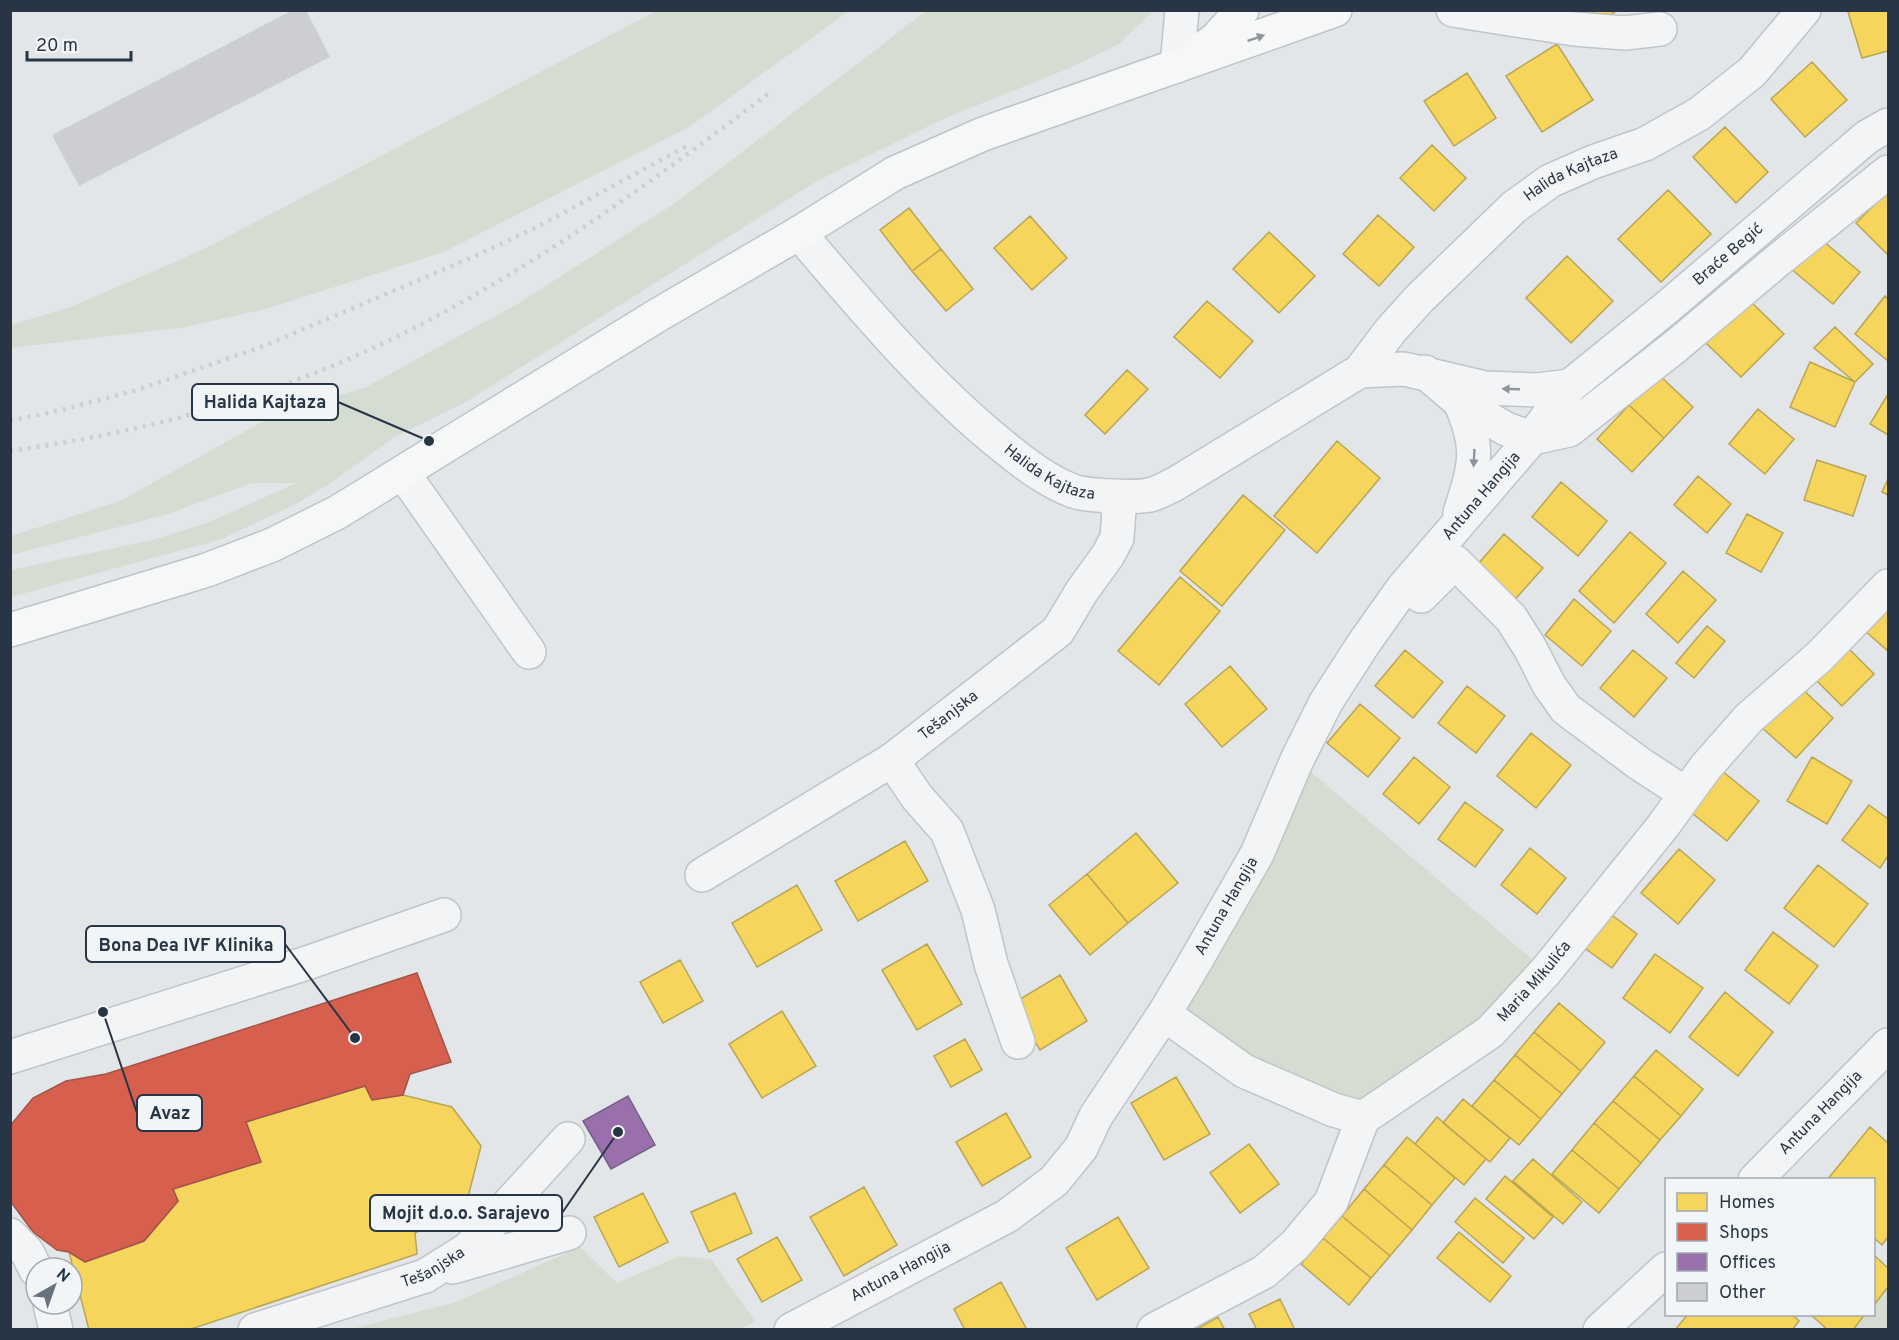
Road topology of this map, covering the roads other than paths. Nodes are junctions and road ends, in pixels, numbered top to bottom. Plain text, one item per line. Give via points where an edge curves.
1 (1182, 10) edge
2 (1242, 10) edge
3 (1335, 10) edge
4 (1453, 10) edge
5 (1804, 10) edge
6 (1660, 29) dead end
7 (1179, 65) junction
8 (1888, 124) edge
9 (1888, 172) edge
10 (799, 233) junction
11 (1360, 372) junction
12 (1425, 372) junction
13 (1569, 386) junction
14 (1460, 402) junction
15 (1532, 438) junction
16 (403, 473) junction
17 (1111, 496) junction
18 (1456, 525) junction
19 (1888, 586) edge
20 (10, 630) edge
21 (529, 652) dead end
22 (1326, 702) junction
23 (892, 760) junction
24 (1686, 794) junction
25 (702, 875) dead end
26 (444, 915) dead end
27 (1164, 1014) junction
28 (1018, 1042) dead end
29 (1888, 1045) edge
30 (10, 1057) edge
31 (1363, 1118) junction
32 (568, 1139) dead end
33 (1756, 1178) edge
34 (569, 1233) dead end
35 (10, 1235) edge
36 (29, 1256) edge
37 (1665, 1270) edge
38 (424, 1276) junction
39 (255, 1329) edge
40 (791, 1329) edge
41 (1154, 1329) edge
42 (1599, 1329) edge

1 - 7 street
2 - 7 main road via 1217,38
7 -> 3 main road
4 - 6 street via 1574,29 1625,33
5 - 11 street, Halida Kajtaza via 1752,72 1699,114 1645,144 1550,181 1514,207 1420,298
7 - 10 main road via 973,138 895,173
8 - 13 street, Braće Begić via 1867,137
9 - 15 street via 1569,430
10 - 16 main road via 628,333
10 - 17 street, Halida Kajtaza via 882,330 979,426 1033,470 1074,492
11 - 12 street, Halida Kajtaza
11 - 17 street, Halida Kajtaza via 1175,484 1150,495
13 -> 12 street, Halida Kajtaza via 1538,390 1485,388
12 - 14 street
13 - 15 street, Antuna Hangija
14 - 15 street via 1506,429
14 -> 18 street via 1474,446 1473,474
15 - 18 street, Antuna Hangija
16 - 20 main road via 272,545 207,570
16 - 21 street
17 - 23 street, Tešanjska via 1119,510 1117,538 1058,631
18 - 22 street, Antuna Hangija via 1402,588
19 - 24 street, Maria Mikulića via 1819,657 1749,718
22 - 24 street via 1391,626 1455,562 1511,618 1566,709
22 - 27 street, Antuna Hangija via 1257,854
23 - 25 street, Tešanjska
23 - 28 street via 947,831 978,910 991,964
24 - 31 street, Maria Mikulića via 1546,971 1490,1032
26 - 30 street via 307,963
27 - 31 street via 1244,1071 1334,1110
27 - 40 street, Antuna Hangija via 1096,1116 1081,1148 1054,1181 1007,1216
29 - 33 street, Antuna Hangija
31 - 41 street via 1331,1202 1295,1245 1264,1272
32 - 38 street, Tešanjska via 468,1250
34 - 38 street
35 - 36 street
37 - 42 street
38 - 39 street, Tešanjska

